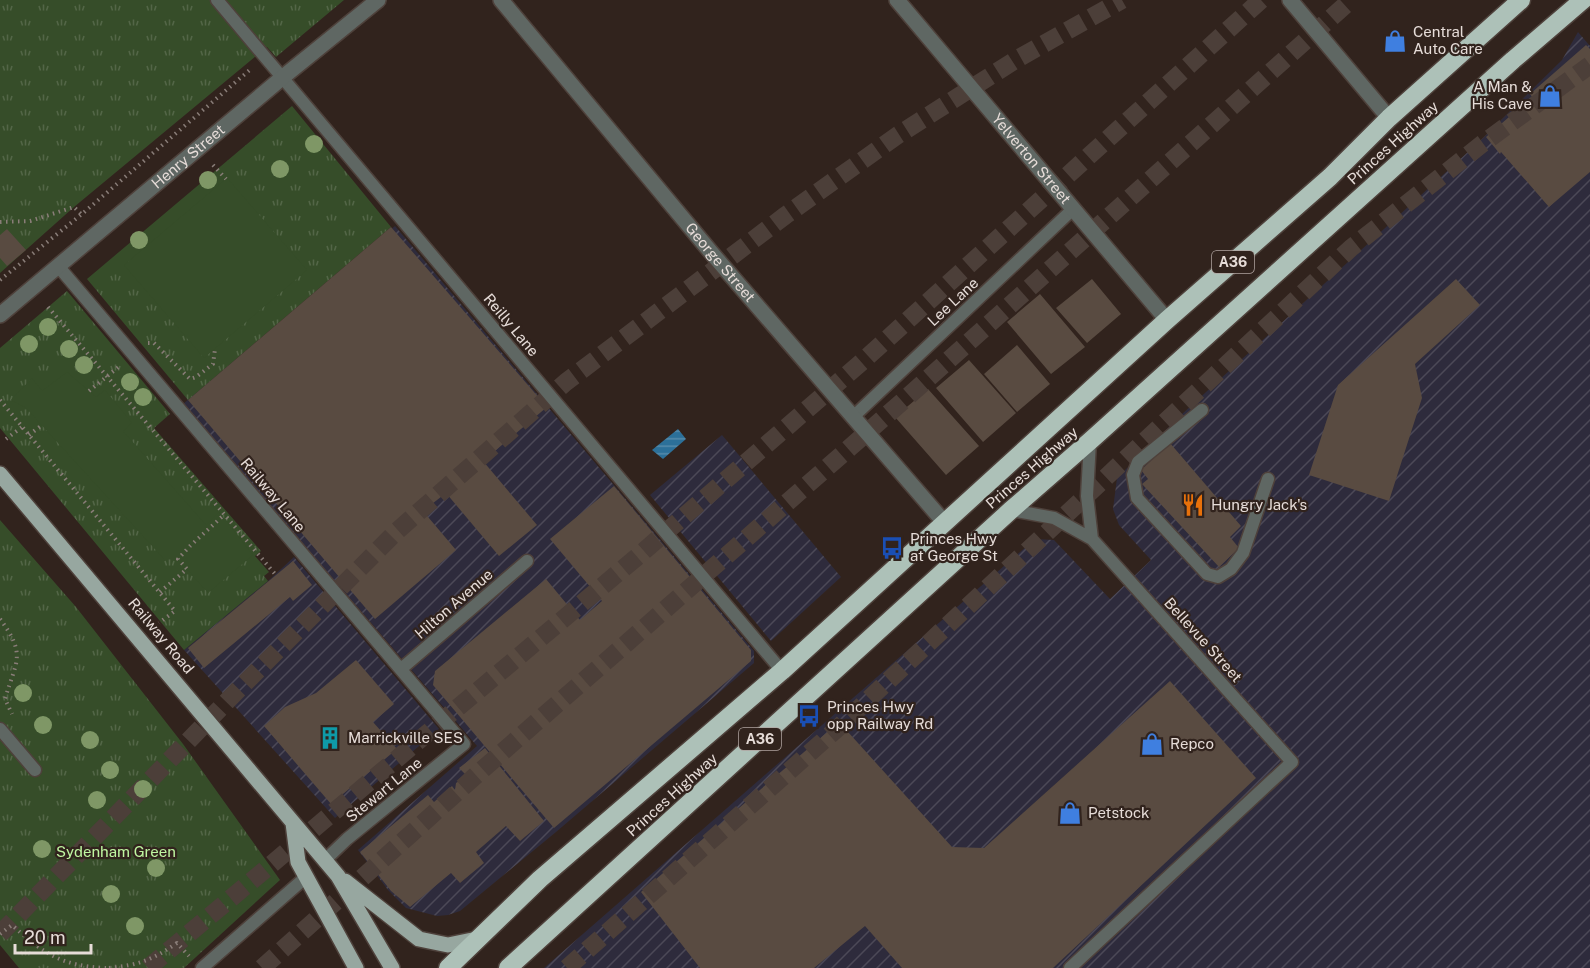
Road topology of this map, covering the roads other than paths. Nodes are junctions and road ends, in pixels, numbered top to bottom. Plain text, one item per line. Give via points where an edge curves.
1 (217, 0) edge
2 (378, 0) edge
3 (501, 0) edge
4 (897, 0) edge
5 (1290, 0) edge
6 (1521, 0) edge
7 (1584, 0) edge
8 (283, 77) junction
9 (1389, 118) junction
10 (1073, 209) junction
11 (58, 267) junction
12 (0, 315) edge
13 (1167, 320) junction
14 (1202, 410) dead end
15 (853, 417) junction
16 (1090, 441) junction
17 (0, 474) edge
18 (1268, 479) dead end
19 (1011, 510) junction
20 (944, 522) junction
21 (1092, 539) junction
22 (527, 561) dead end
23 (401, 669) junction
24 (782, 671) junction
25 (0, 729) edge
26 (464, 744) joint
27 (35, 770) dead end
28 (293, 823) junction
29 (324, 861) junction
30 (338, 876) junction
31 (306, 877) junction
32 (477, 939) junction
33 (202, 968) edge
34 (356, 968) edge
35 (392, 968) edge
36 (448, 968) edge
37 (508, 968) edge
38 (1070, 968) edge

1 - 8 lane, Reilly Lane
2 - 8 street, Henry Street
3 - 15 street, George Street
4 - 10 street, Yelverton Street
5 - 9 street
6 - 9 highway, Princes Highway / A36
7 - 16 highway, Princes Highway / A36
8 - 11 street, Henry Street
8 - 24 lane, Reilly Lane
9 - 13 highway, Princes Highway / A36 via 1330,177
10 - 13 street, Yelverton Street
10 - 15 lane, Lee Lane
11 - 12 street, Henry Street
11 - 23 lane, Railway Lane
13 - 20 highway, Princes Highway / A36
14 - 18 lane via 1138,462 1133,475 1137,498 1208,574 1218,578 1243,553
15 - 20 street, George Street
16 - 19 highway, Princes Highway / A36
16 - 21 lane via 1087,496
17 - 28 main road, Railway Road
19 - 21 lane, Bellevue Street via 1054,518
19 - 37 highway, Princes Highway / A36
20 - 24 highway, Princes Highway / A36
21 - 38 lane, Bellevue Street via 1292,762
22 - 23 lane, Hilton Avenue
23 - 26 lane, Railway Lane
24 - 32 highway, Princes Highway / A36 via 540,879
25 - 27 lane
26 - 29 lane, Stewart Lane
28 - 29 main road, Railway Road
28 - 31 main road via 298,862
29 - 30 main road, Railway Road
30 - 32 main road via 419,939 448,945
30 - 35 main road, Railway Road
31 - 33 lane
31 - 34 main road
32 - 36 highway, Princes Highway / A36

